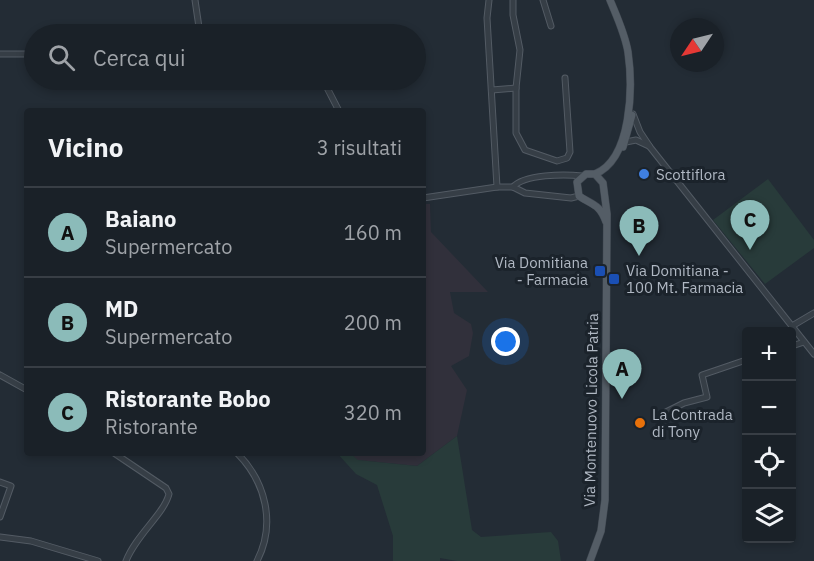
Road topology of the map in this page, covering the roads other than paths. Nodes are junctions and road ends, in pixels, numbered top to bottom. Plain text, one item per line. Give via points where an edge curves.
1 (195, 0) edge
2 (489, 0) edge
3 (513, 0) edge
4 (543, 0) edge
5 (610, 0) edge
6 (199, 24) edge
7 (551, 26) dead end
8 (0, 54) edge
9 (24, 54) edge
10 (566, 78) dead end
11 (516, 88) junction
12 (328, 90) edge
13 (492, 90) junction
14 (630, 96) junction
15 (337, 108) edge
16 (632, 113) junction
17 (627, 129) junction
18 (640, 132) junction
19 (626, 142) junction
20 (650, 147) junction
21 (595, 174) junction
22 (582, 176) junction
23 (603, 183) junction
24 (497, 187) junction
25 (513, 187) junction
26 (602, 193) junction
27 (579, 196) junction
28 (426, 198) edge
29 (592, 201) junction
30 (606, 222) junction
31 (814, 313) edge
32 (792, 326) junction
33 (804, 342) junction
34 (796, 345) edge
35 (814, 354) edge
36 (742, 362) edge
37 (0, 375) edge
38 (24, 388) edge
39 (666, 412) dead end
40 (118, 456) edge
41 (239, 456) edge
42 (0, 482) edge
43 (0, 517) edge
44 (0, 537) edge
45 (98, 561) edge
46 (126, 561) edge
47 (257, 561) edge
48 (590, 561) edge

1 - 6 street
2 - 13 street
3 - 11 street via 520,50
4 - 7 street
5 - 14 main road via 625,38
8 - 9 street
10 - 11 street via 570,152 562,161 525,150 518,141 514,120
11 - 13 street
12 - 15 street
13 - 24 street
14 - 16 main road
14 - 17 main road
16 - 17 main road
16 - 18 street
17 - 18 street
17 - 19 main road
17 - 21 main road via 611,164
18 - 20 street
19 - 20 street via 636,140
19 - 23 main road
20 - 32 street
21 - 22 main road
21 - 23 main road
22 - 25 street via 528,179 517,181
22 - 27 main road via 577,182
23 - 26 main road, Via Montenuovo Licola Patria
24 - 25 street
24 - 28 street
25 - 27 street via 525,193
26 - 29 main road
26 - 30 main road, Via Montenuovo Licola Patria
27 - 29 main road
29 - 30 main road
30 - 48 main road, Via Montenuovo Licola Patria via 605,500 601,531
31 - 32 street
32 - 33 street
33 - 34 street
33 - 35 street
36 - 39 street via 702,375 707,397
37 - 38 street
40 - 46 street via 169,494
41 - 47 street via 256,476 264,494 267,539
42 - 43 street via 11,486
44 - 45 street via 31,541

